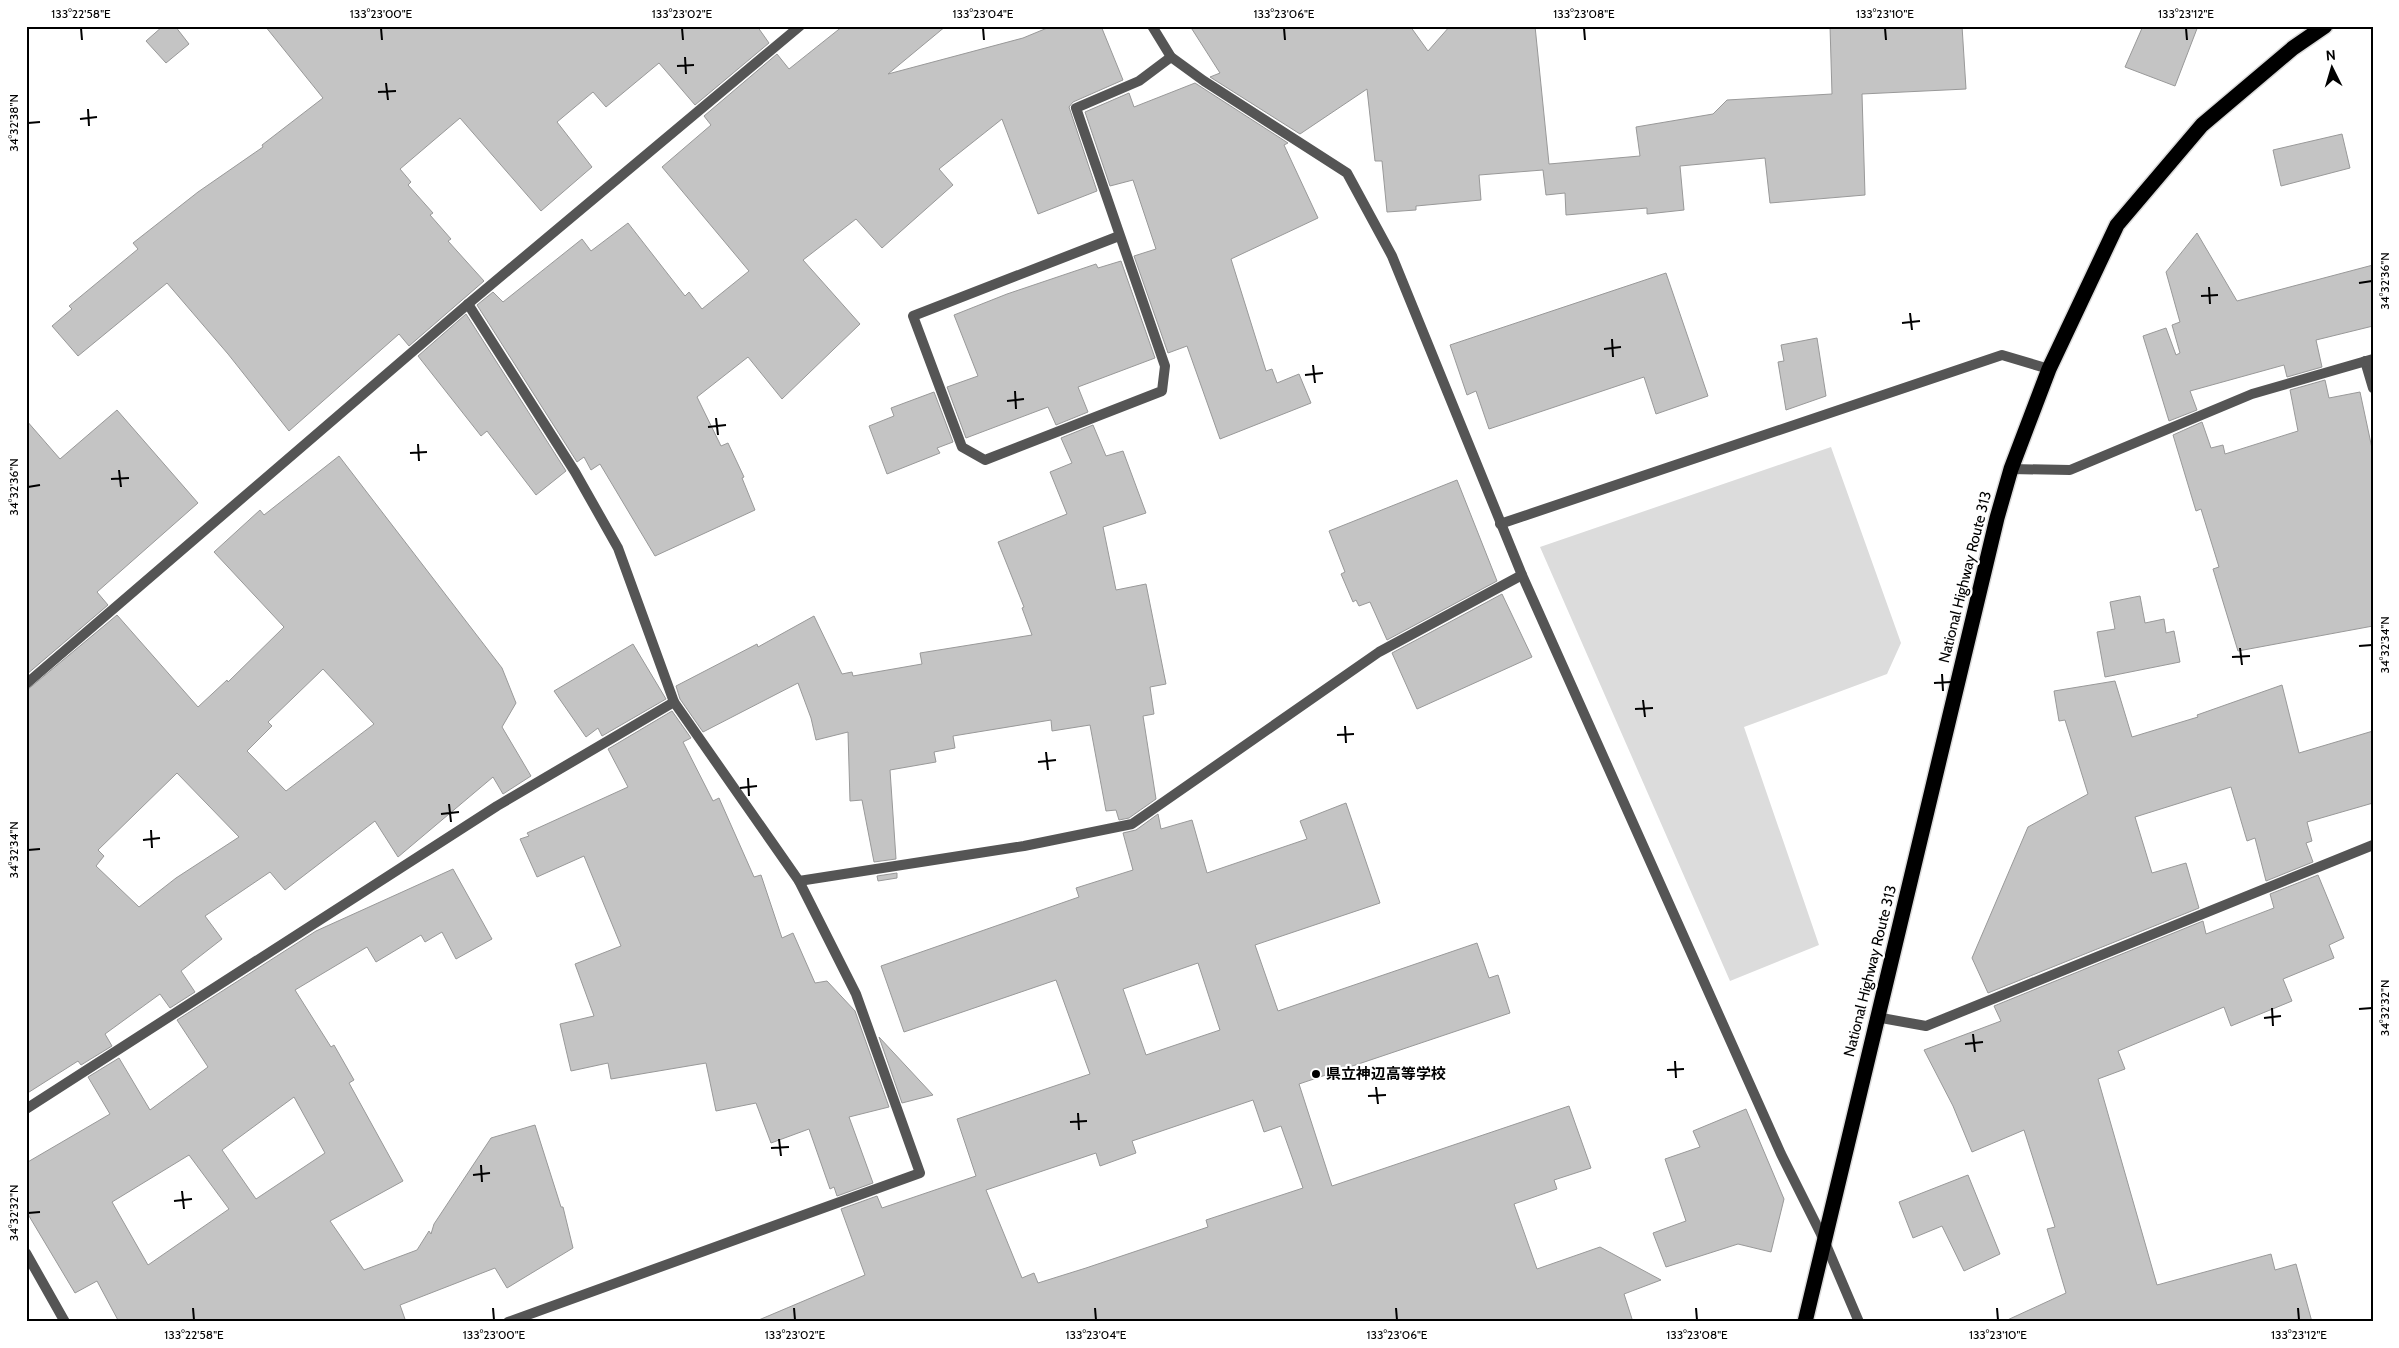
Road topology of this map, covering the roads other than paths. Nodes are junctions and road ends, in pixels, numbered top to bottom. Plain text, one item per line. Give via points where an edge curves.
1 (800, 26) edge
2 (1152, 26) edge
3 (2325, 26) edge
4 (1171, 57) junction
5 (1119, 236) junction
6 (468, 304) junction
7 (2369, 360) edge
8 (2049, 369) junction
9 (2373, 388) edge
10 (2011, 469) junction
11 (1500, 524) junction
12 (1522, 575) junction
13 (26, 684) edge
14 (674, 702) junction
15 (2373, 844) edge
16 (799, 880) junction
17 (1876, 1017) junction
18 (26, 1109) edge
19 (1824, 1240) junction
20 (26, 1253) edge
21 (65, 1322) edge
22 (508, 1322) edge
23 (1805, 1322) edge
24 (1859, 1322) edge

1 - 6 street
2 - 4 street
3 - 8 highway, National Highway Route 313 via 2293,48 2202,125 2117,225
4 - 5 street via 1139,81 1076,108
4 - 11 street via 1347,173 1392,256
5 - 5 street via 912,316 962,448 985,460 1162,391 1165,366
6 - 13 street
6 - 14 street via 575,472 618,548
7 - 9 street
7 - 10 street via 2252,394 2070,470
8 - 10 highway, National Highway Route 313
8 - 11 street via 2002,355
10 - 17 highway, National Highway Route 313
11 - 12 street
12 - 16 street via 1379,652 1132,824 1024,846
12 - 19 street via 1780,1154
14 - 16 street
14 - 18 street via 497,806
15 - 17 street via 1926,1026
16 - 22 street via 856,994 920,1174
17 - 19 highway, National Highway Route 313
19 - 23 highway, National Highway Route 313
19 - 24 street
20 - 21 street

